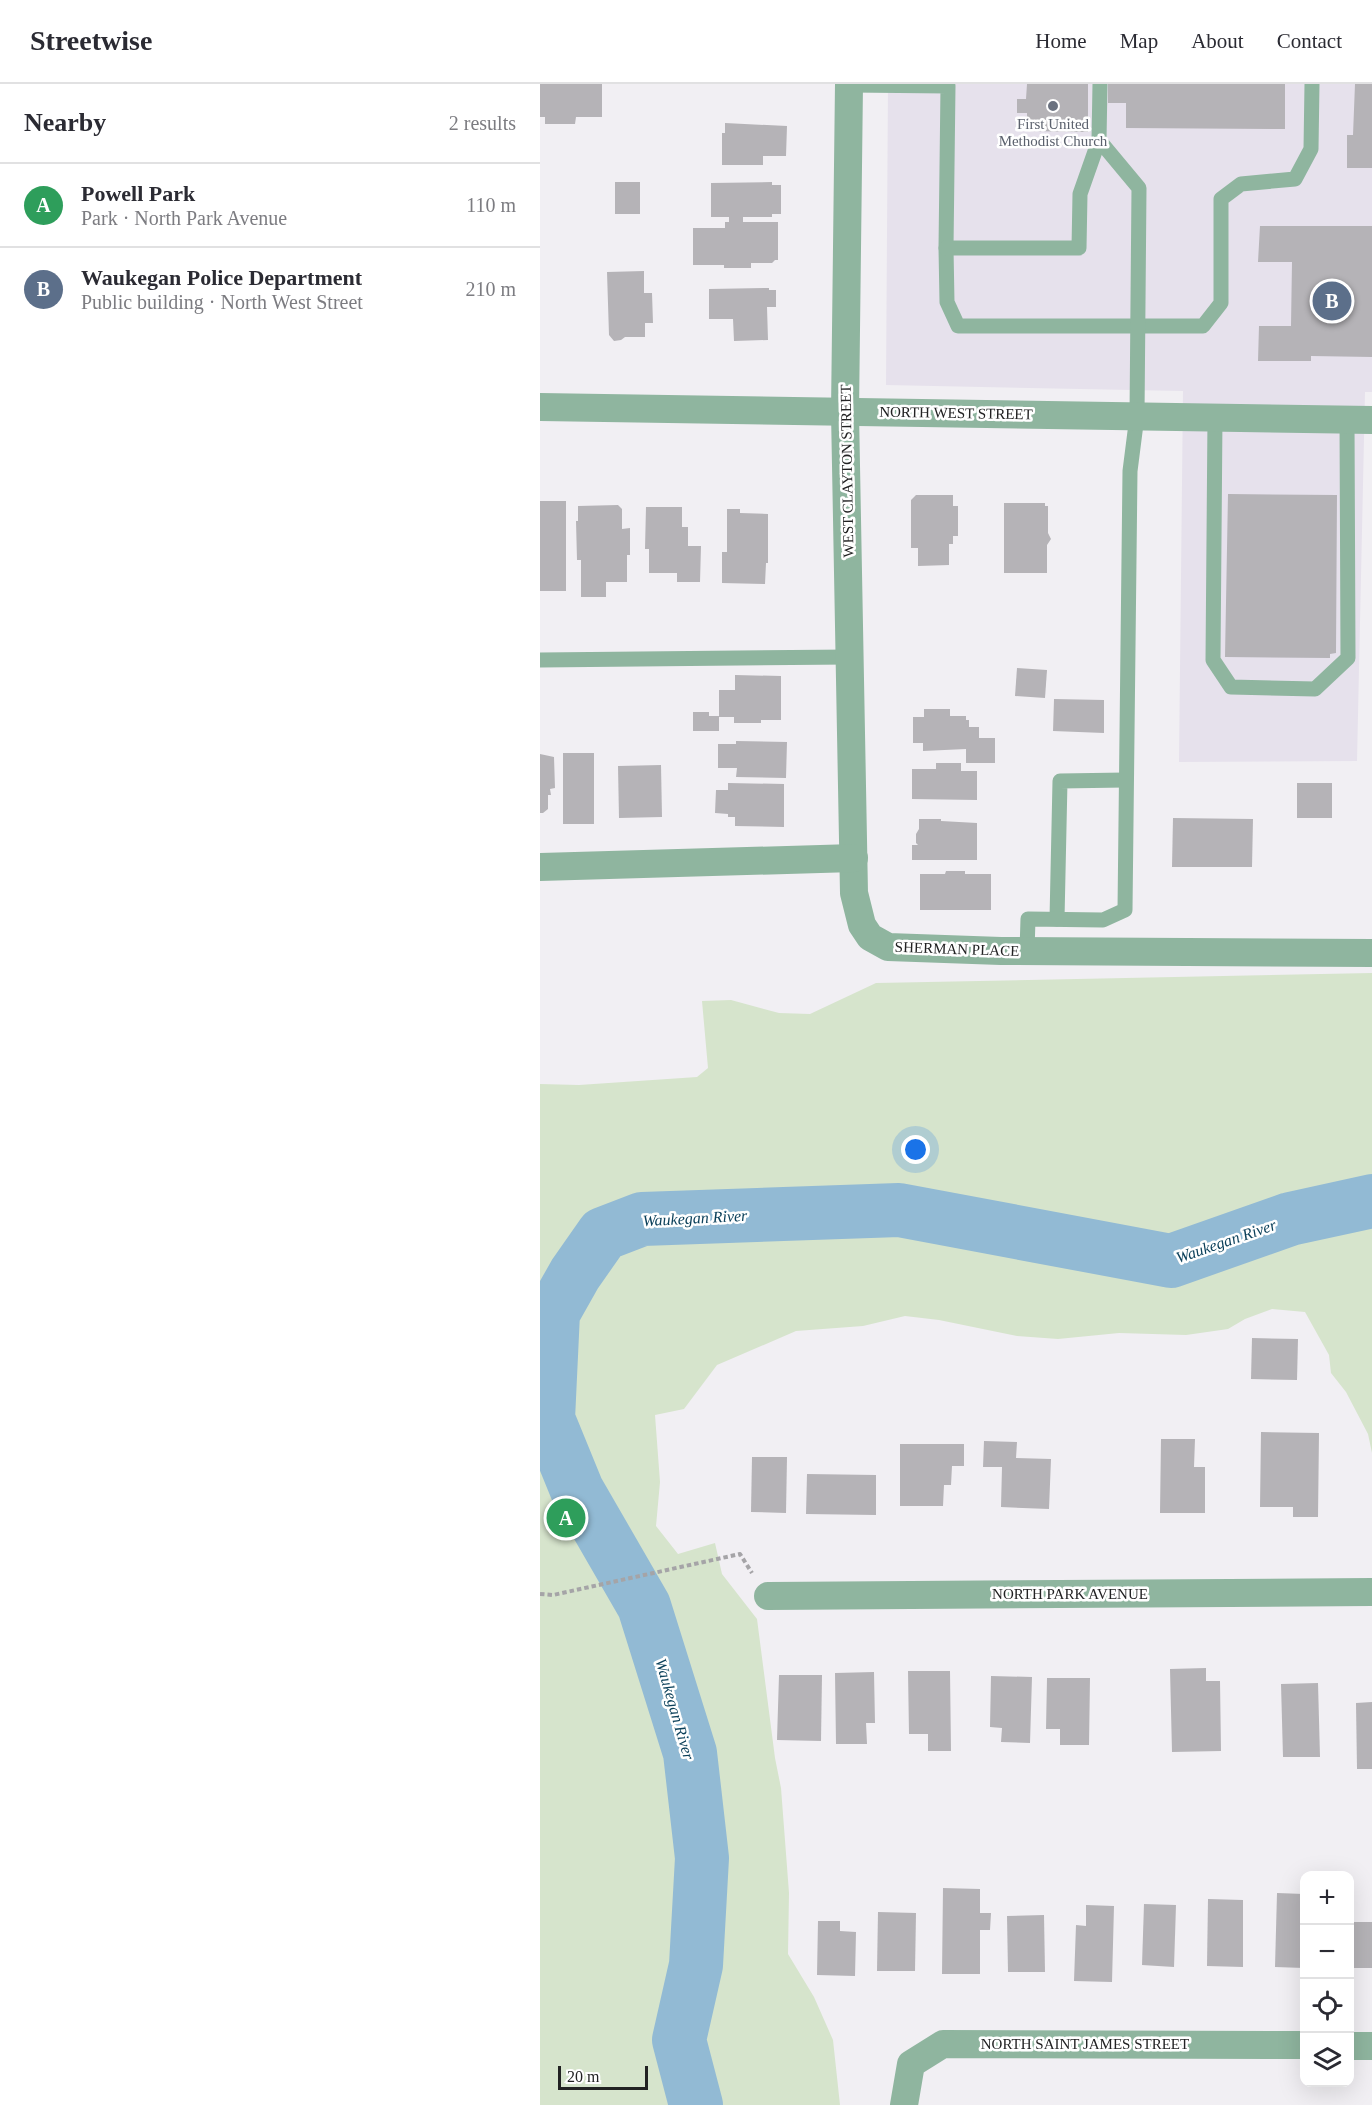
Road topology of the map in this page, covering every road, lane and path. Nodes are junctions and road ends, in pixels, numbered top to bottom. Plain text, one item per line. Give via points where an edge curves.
1 (1100, 84) edge
2 (1312, 84) edge
3 (849, 85) edge
4 (1099, 140) junction
5 (946, 248) junction
6 (1138, 327) junction
7 (540, 407) edge
8 (845, 412) junction
9 (1137, 416) junction
10 (1215, 417) junction
11 (1359, 419) edge
12 (850, 657) junction
13 (540, 660) edge
14 (1125, 780) junction
15 (854, 858) junction
16 (540, 867) edge
17 (1057, 919) junction
18 (1103, 920) junction
19 (1027, 951) junction
20 (1102, 951) junction
21 (1372, 953) edge
22 (1372, 1592) edge
23 (540, 1594) edge
24 (768, 1596) joint
25 (1300, 2045) edge
26 (1354, 2046) edge
27 (1372, 2046) edge
28 (904, 2104) edge

1 - 4 lane
2 - 6 lane via 1311,149 1295,179 1241,184 1221,199 1221,303 1203,326
3 - 5 lane via 948,86
3 - 8 street, WEST CLAYTON STREET
4 - 5 lane via 1080,194 1079,248
4 - 6 lane via 1139,188
5 - 6 lane via 947,302 958,326
6 - 9 lane
7 - 8 street, NORTH WEST STREET
8 - 9 street, NORTH WEST STREET
8 - 12 street, WEST CLAYTON STREET
9 - 10 street, NORTH WEST STREET
9 - 14 lane via 1130,471
10 - 11 street, NORTH WEST STREET
10 - 11 lane via 1213,660 1231,687 1315,689 1348,658
12 - 13 lane
12 - 15 street, WEST CLAYTON STREET
14 - 17 lane via 1060,781
14 - 18 lane via 1125,910
15 - 16 street
15 - 19 street, SHERMAN PLACE via 854,893 862,925 870,937 888,947
17 - 18 lane
17 - 19 lane via 1028,919
18 - 20 lane
19 - 20 street, SHERMAN PLACE
20 - 21 street, SHERMAN PLACE
22 - 24 street, NORTH PARK AVENUE
23 - 24 path via 740,1554
25 - 28 street, NORTH SAINT JAMES STREET via 943,2044 911,2064
26 - 27 street

